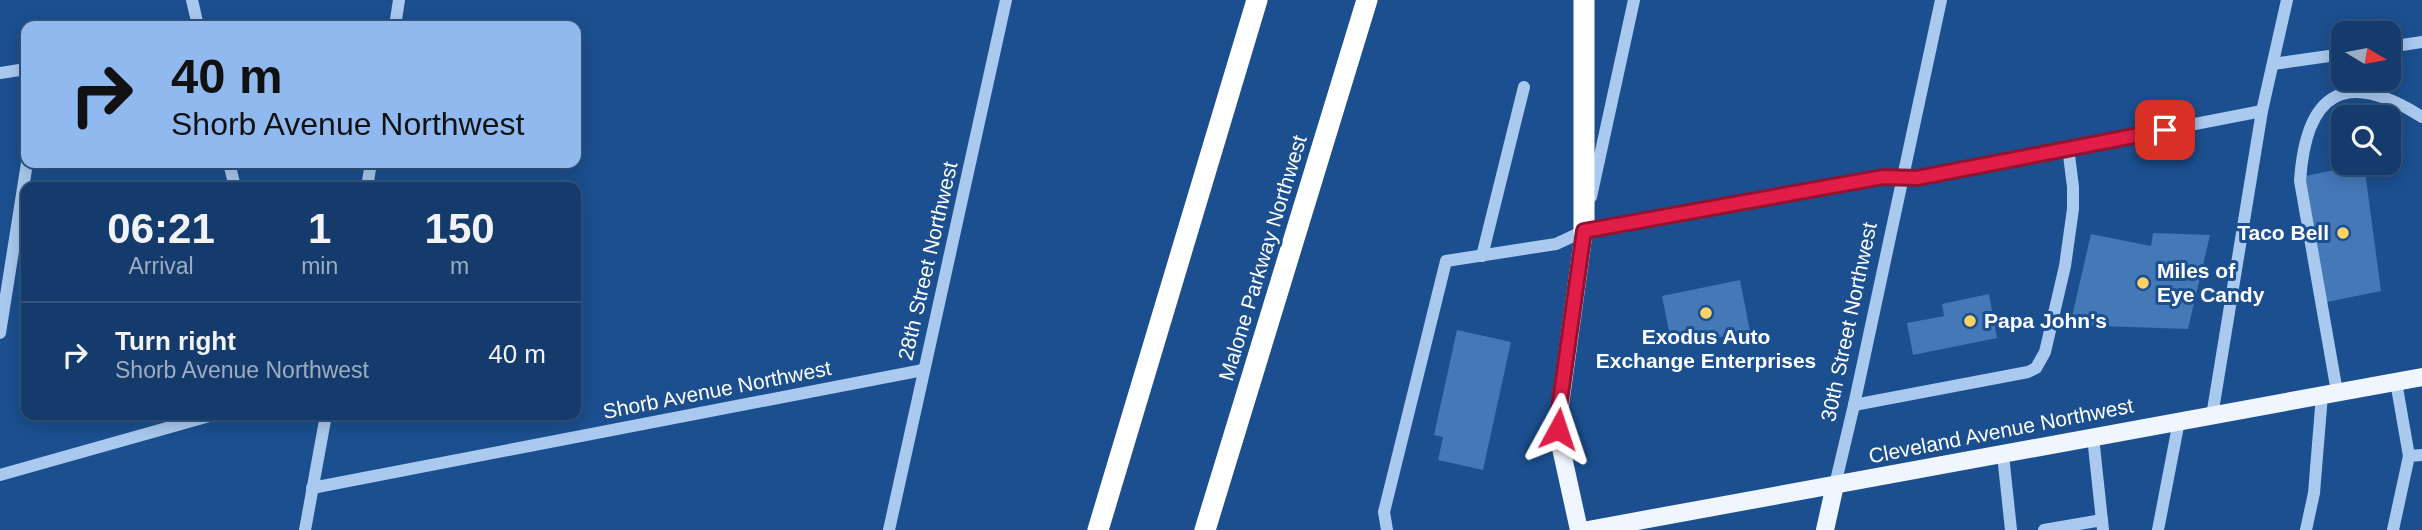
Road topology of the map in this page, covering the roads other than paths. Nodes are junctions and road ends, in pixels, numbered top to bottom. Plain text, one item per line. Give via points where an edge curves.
1 (192, 0) edge
2 (399, 0) edge
3 (1006, 0) edge
4 (1257, 0) edge
5 (1367, 0) edge
6 (1584, 0) edge
7 (1634, 0) edge
8 (1941, 0) edge
9 (2287, 0) edge
10 (197, 21) edge
11 (396, 21) edge
12 (2422, 42) edge
13 (2401, 45) edge
14 (2331, 56) edge
15 (2273, 64) junction
16 (21, 71) edge
17 (0, 73) edge
18 (1524, 87) dead end
19 (2262, 111) junction
20 (2422, 117) edge
21 (2068, 147) junction
22 (1904, 177) junction
23 (21, 201) edge
24 (1584, 231) junction
25 (1482, 256) junction
26 (0, 333) edge
27 (923, 370) junction
28 (2422, 377) edge
29 (2396, 382) junction
30 (2330, 393) junction
31 (1854, 405) junction
32 (2212, 416) junction
33 (195, 420) edge
34 (325, 420) edge
35 (2179, 421) junction
36 (2093, 437) junction
37 (2003, 455) junction
38 (2415, 456) edge
39 (0, 475) edge
40 (1835, 485) junction
41 (312, 488) junction
42 (2102, 525) edge
43 (2053, 529) edge
44 (305, 530) edge
45 (889, 530) edge
46 (1098, 530) edge
47 (1205, 530) edge
48 (1387, 530) edge
49 (1579, 530) edge
50 (1588, 530) edge
51 (1825, 530) edge
52 (2011, 530) edge
53 (2158, 530) edge
54 (2306, 530) edge
55 (2393, 530) edge

1 - 10 street
2 - 11 street
3 - 27 street, 28th Street Northwest
4 - 46 highway
5 - 47 highway, Malone Parkway Northwest
6 - 24 highway
7 - 24 street
8 - 22 street, 30th Street Northwest
9 - 15 street
12 - 13 street
14 - 15 street
15 - 19 street
16 - 17 street
18 - 25 street
19 - 21 street
19 - 32 street
20 - 30 street via 2389,98 2347,92 2322,105 2308,134 2300,181
21 - 22 street
21 - 31 street via 2074,187 2071,230 2045,352 2036,368
22 - 24 street
22 - 31 street, 30th Street Northwest
23 - 26 street
24 - 25 street via 1556,244
24 - 49 main road via 1558,429
25 - 48 street via 1446,261 1384,512
27 - 41 street, Shorb Avenue Northwest
27 - 45 street, 28th Street Northwest
28 - 29 main road, Cleveland Avenue Northwest
29 - 30 main road, Cleveland Avenue Northwest
29 - 38 street
30 - 32 main road, Cleveland Avenue Northwest
30 - 54 street
31 - 40 street, 30th Street Northwest
32 - 35 main road, Cleveland Avenue Northwest
33 - 39 street
34 - 41 street
35 - 36 main road, Cleveland Avenue Northwest
35 - 53 street
36 - 37 main road, Cleveland Avenue Northwest
36 - 42 street
37 - 40 main road, Cleveland Avenue Northwest
37 - 52 street
38 - 55 street
40 - 50 main road, Cleveland Avenue Northwest
40 - 51 main road, 30th Street Northwest
41 - 44 street
42 - 43 street

